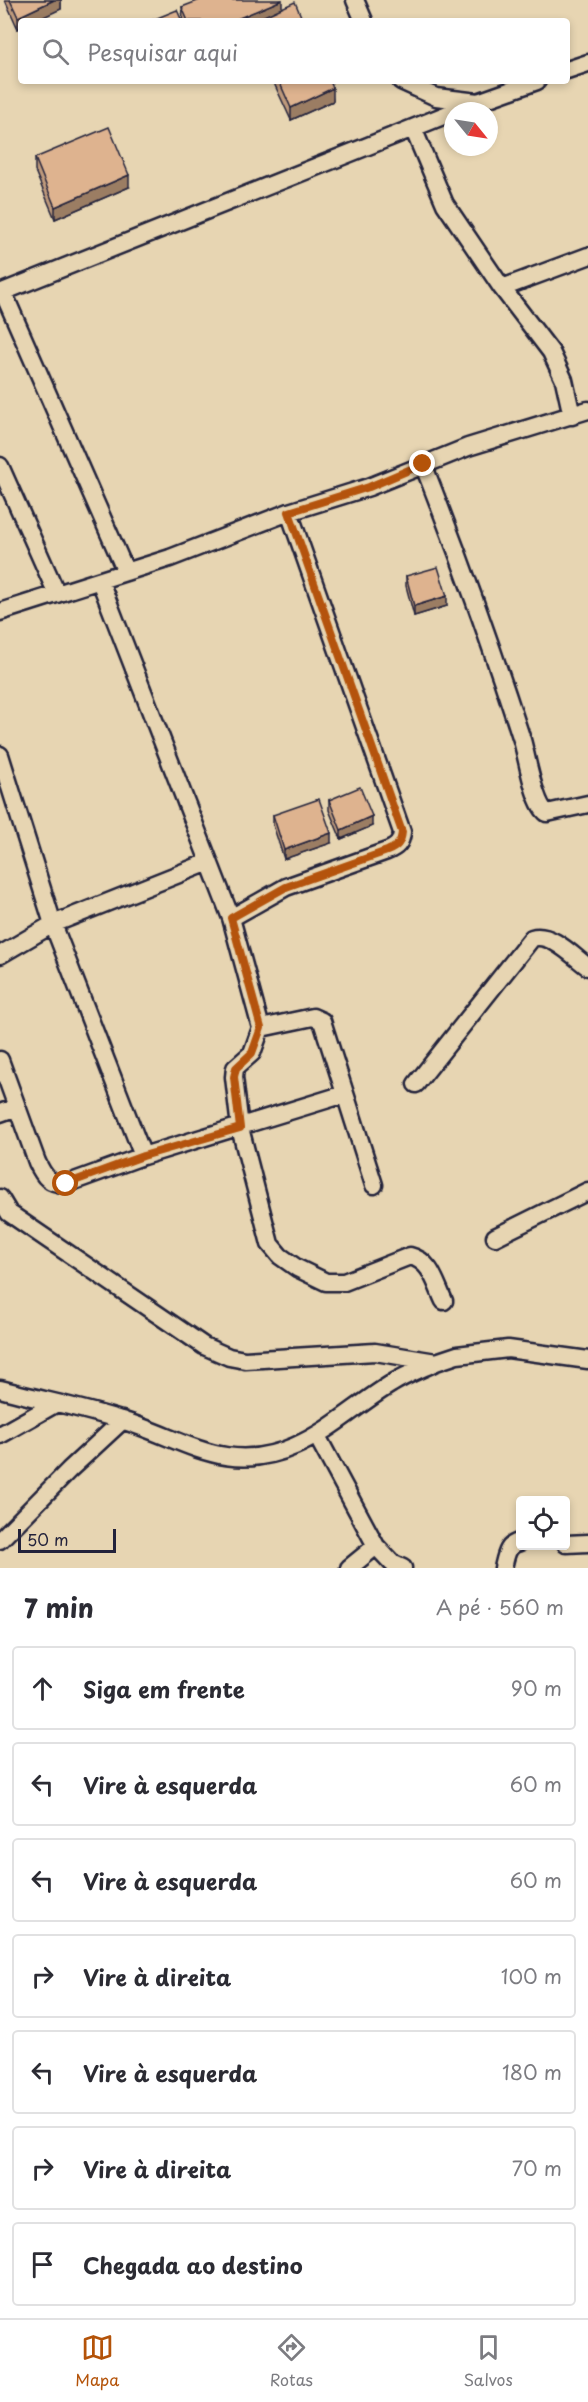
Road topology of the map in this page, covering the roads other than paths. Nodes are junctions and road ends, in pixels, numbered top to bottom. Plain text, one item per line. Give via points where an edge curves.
1 (355, 0) edge
2 (363, 18) edge
3 (588, 63) edge
4 (570, 69) edge
5 (408, 84) edge
6 (529, 84) edge
7 (478, 102) joint
8 (444, 116) edge
9 (412, 128) junction
10 (588, 256) edge
11 (502, 288) junction
12 (2, 292) edge
13 (580, 413) edge
14 (423, 464) junction
15 (0, 466) edge
16 (289, 512) junction
17 (126, 572) junction
18 (100, 581) junction
19 (57, 594) junction
20 (0, 612) edge
21 (0, 755) edge
22 (588, 804) edge
23 (209, 862) junction
24 (231, 918) junction
25 (53, 924) junction
26 (0, 955) edge
27 (588, 967) edge
28 (261, 1028) junction
29 (0, 1060) edge
30 (416, 1084) dead end
31 (345, 1094) junction
32 (17, 1107) junction
33 (0, 1113) edge
34 (240, 1128) junction
35 (143, 1156) junction
36 (374, 1185) dead end
37 (588, 1191) edge
38 (0, 1198) edge
39 (5, 1218) edge
40 (495, 1236) dead end
41 (444, 1300) dead end
42 (588, 1360) edge
43 (436, 1362) junction
44 (0, 1389) edge
45 (55, 1404) junction
46 (123, 1420) junction
47 (0, 1434) edge
48 (317, 1436) junction
49 (0, 1540) edge
50 (516, 1543) edge
51 (588, 1543) edge
52 (570, 1544) edge
53 (376, 1546) junction
54 (349, 1568) edge
55 (403, 1568) edge
56 (503, 1568) edge

1 - 2 street
3 - 4 street
5 - 7 street via 436,97
6 - 7 street
8 - 9 street
9 - 11 street via 445,204
9 - 12 street
10 - 11 street
11 - 13 street via 551,352
12 - 17 street
13 - 14 street
14 - 16 street via 369,487
14 - 22 street via 487,634 540,806 547,813
15 - 19 street
16 - 17 street
16 - 24 street via 402,832 401,840 387,851 286,887
17 - 18 street
18 - 19 street
18 - 23 street
19 - 20 street
21 - 25 street
23 - 24 street
23 - 25 street
24 - 28 street
25 - 26 street
25 - 35 street
27 - 30 street via 548,939 532,938
28 - 31 street via 319,1018
28 - 34 street via 252,1053 236,1068 234,1077
29 - 32 street
31 - 34 street
31 - 36 street
32 - 33 street
32 - 35 street via 37,1162 45,1178 54,1184 66,1184
34 - 35 street
34 - 41 street via 270,1244 280,1256 326,1282 344,1282 410,1256 419,1258 425,1262
37 - 40 street
38 - 39 street
39 - 43 street via 204,1346 229,1357 245,1360 375,1352
42 - 43 street via 508,1349 457,1355
43 - 48 street via 392,1383
44 - 45 street
45 - 46 street
45 - 47 street
46 - 48 street via 193,1449 237,1458 265,1456
46 - 49 street
48 - 53 street
50 - 56 street via 508,1550
51 - 52 street
53 - 54 street
53 - 55 street via 392,1563

